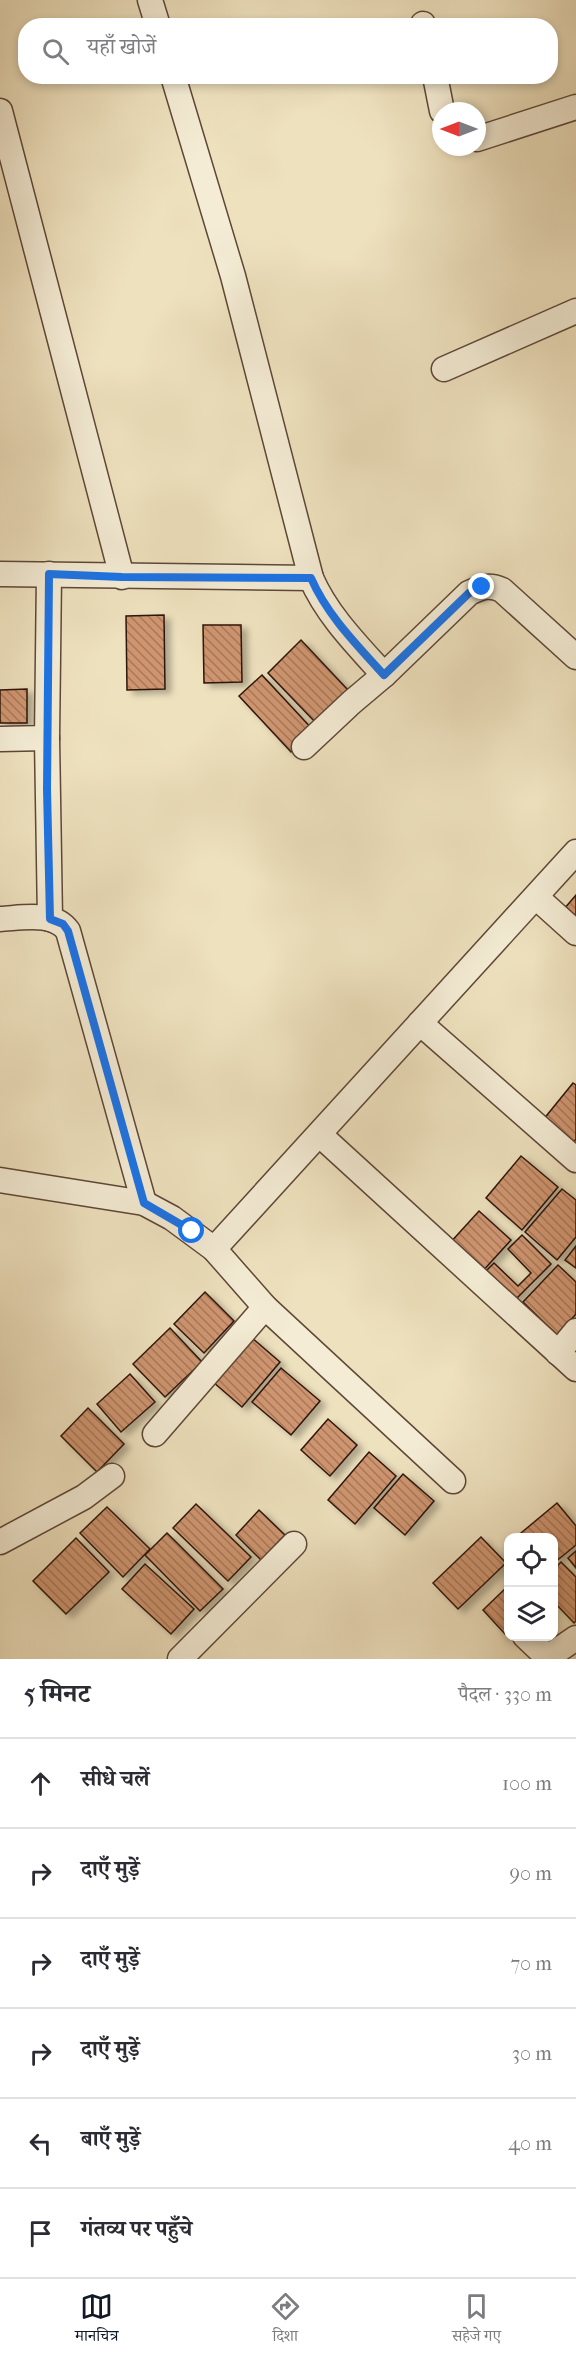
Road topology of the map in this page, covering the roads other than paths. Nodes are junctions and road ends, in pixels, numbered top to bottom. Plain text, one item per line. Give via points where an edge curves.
1 (150, 0) edge
2 (156, 18) edge
3 (175, 84) edge
4 (437, 84) edge
5 (440, 102) edge
6 (576, 107) edge
7 (0, 111) edge
8 (486, 136) edge
9 (576, 311) edge
10 (444, 369) dead end
11 (0, 574) edge
12 (49, 574) junction
13 (122, 577) junction
14 (311, 578) junction
15 (576, 657) edge
16 (384, 675) junction
17 (47, 738) junction
18 (0, 739) edge
19 (304, 747) dead end
20 (576, 852) edge
21 (536, 897) junction
22 (0, 918) edge
23 (50, 919) junction
24 (576, 933) edge
25 (420, 1023) junction
26 (320, 1135) junction
27 (576, 1160) edge
28 (0, 1180) edge
29 (144, 1203) junction
30 (214, 1250) junction
31 (265, 1307) junction
32 (576, 1331) edge
33 (558, 1353) junction
34 (576, 1369) edge
35 (155, 1434) dead end
36 (112, 1476) dead end
37 (453, 1480) dead end
38 (0, 1542) edge
39 (294, 1544) dead end
40 (576, 1638) edge
41 (530, 1641) edge
42 (180, 1659) edge

1 - 2 street
3 - 14 street via 233,276
4 - 5 street
6 - 8 street
7 - 13 street
9 - 10 street
11 - 12 street
12 - 13 street
12 - 17 street
13 - 14 street
14 - 16 street via 337,621
15 - 16 street via 502,590 491,585 469,593
16 - 19 street
17 - 18 street
17 - 23 street
20 - 21 street
21 - 24 street
21 - 25 street
22 - 23 street
23 - 29 street via 63,924 68,931
25 - 26 street
25 - 27 street
26 - 30 street
26 - 33 street
28 - 29 street
29 - 30 street via 172,1218
30 - 31 street
31 - 35 street
31 - 37 street
32 - 33 street
33 - 34 street
36 - 38 street via 84,1497
39 - 42 street
40 - 41 street via 554,1653 544,1654

